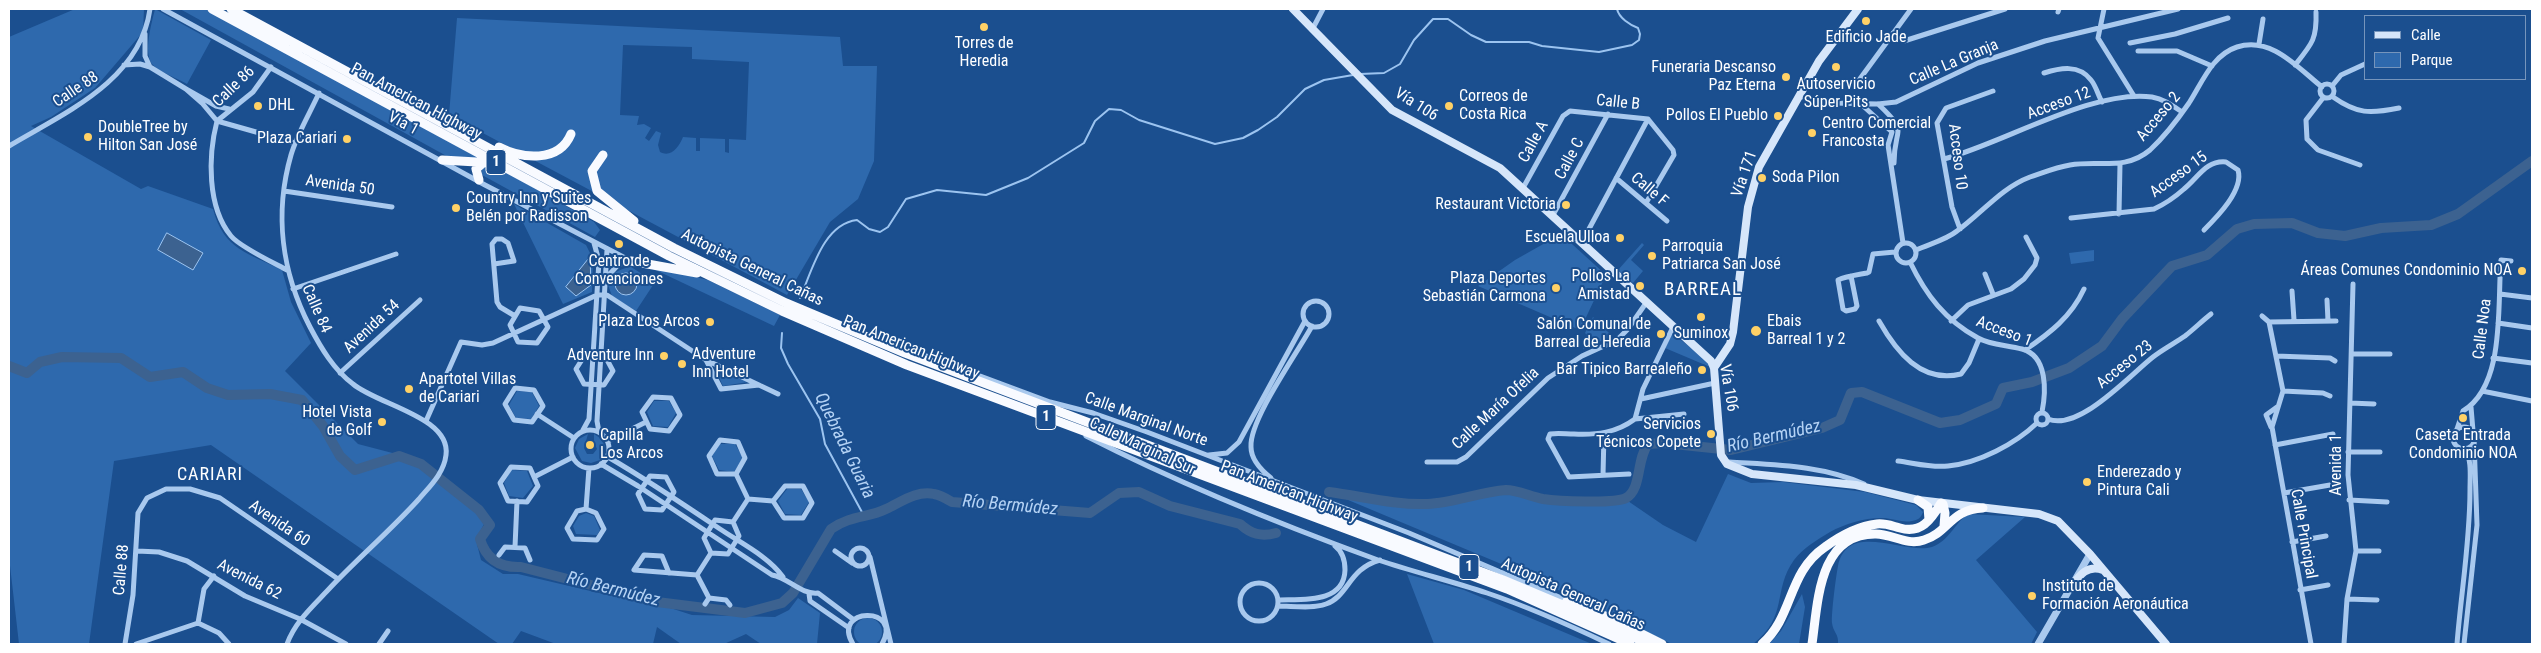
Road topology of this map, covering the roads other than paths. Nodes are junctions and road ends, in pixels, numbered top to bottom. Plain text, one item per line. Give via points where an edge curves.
1 (150, 9) edge
2 (163, 9) edge
3 (212, 9) edge
4 (231, 9) edge
5 (1293, 9) edge
6 (1323, 9) edge
7 (1858, 9) edge
8 (1911, 9) edge
9 (2005, 9) edge
10 (2104, 9) edge
11 (2178, 9) edge
12 (2316, 12) dead end
13 (2228, 18) dead end
14 (2264, 18) dead end
15 (2099, 27) junction
16 (1312, 30) junction
17 (145, 33) junction
18 (1893, 33) junction
19 (2145, 41) junction
20 (2130, 43) dead end
21 (2259, 44) junction
22 (2138, 51) dead end
23 (2148, 51) junction
24 (132, 53) junction
25 (314, 54) junction
26 (146, 56) junction
27 (2364, 64) edge
28 (124, 65) junction
29 (2295, 65) junction
30 (2212, 66) junction
31 (271, 67) junction
32 (150, 68) junction
33 (2044, 73) dead end
34 (2332, 86) junction
35 (1854, 87) dead end
36 (2322, 87) junction
37 (186, 89) junction
38 (1993, 91) dead end
39 (319, 93) junction
40 (1799, 96) junction
41 (2134, 96) junction
42 (2332, 96) junction
43 (2323, 98) junction
44 (2102, 102) junction
45 (1878, 104) junction
46 (1862, 105) junction
47 (2399, 108) dead end
48 (229, 109) junction
49 (1570, 111) joint
50 (2182, 112) junction
51 (1608, 114) junction
52 (1648, 119) junction
53 (217, 121) junction
54 (571, 134) dead end
55 (295, 143) junction
56 (9, 146) edge
57 (603, 155) dead end
58 (1944, 159) junction
59 (442, 160) junction
60 (484, 162) junction
61 (500, 164) junction
62 (2120, 164) junction
63 (2360, 166) dead end
64 (1893, 168) junction
65 (1616, 178) junction
66 (479, 180) junction
67 (1523, 188) junction
68 (284, 191) junction
69 (1646, 203) junction
70 (392, 207) dead end
71 (2119, 214) junction
72 (1553, 215) junction
73 (2071, 218) dead end
74 (1666, 221) dead end
75 (1960, 229) junction
76 (2204, 230) dead end
77 (2026, 237) dead end
78 (594, 242) junction
79 (1582, 242) junction
80 (1903, 243) junction
81 (607, 250) junction
82 (1916, 250) junction
83 (1896, 252) junction
84 (396, 254) dead end
85 (631, 261) junction
86 (2511, 261) dead end
87 (1910, 262) junction
88 (494, 264) junction
89 (287, 270) junction
90 (1985, 274) dead end
91 (706, 275) junction
92 (1851, 276) junction
93 (605, 280) junction
94 (2353, 284) dead end
95 (292, 289) junction
96 (2084, 289) dead end
97 (2292, 291) dead end
98 (1993, 294) junction
99 (2500, 294) junction
100 (597, 295) junction
101 (604, 295) junction
102 (2532, 298) edge
103 (420, 300) dead end
104 (2327, 300) dead end
105 (786, 303) junction
106 (1646, 303) junction
107 (2212, 314) dead end
108 (515, 316) junction
109 (2262, 316) dead end
110 (544, 320) junction
111 (2294, 320) junction
112 (1305, 321) junction
113 (1879, 321) dead end
114 (1951, 321) junction
115 (2328, 321) junction
116 (2336, 321) dead end
117 (2269, 322) junction
118 (2498, 323) junction
119 (1312, 326) junction
120 (1673, 327) junction
121 (2532, 328) edge
122 (852, 331) junction
123 (514, 333) junction
124 (1980, 339) junction
125 (2025, 350) junction
126 (2352, 354) junction
127 (2390, 354) dead end
128 (593, 356) junction
129 (600, 356) junction
130 (2276, 356) junction
131 (2493, 358) junction
132 (706, 360) junction
133 (2335, 361) dead end
134 (2532, 363) edge
135 (1714, 368) junction
136 (340, 373) junction
137 (1715, 383) junction
138 (591, 384) junction
139 (760, 384) junction
140 (599, 385) junction
141 (2482, 390) junction
142 (2283, 391) junction
143 (778, 394) dead end
144 (2330, 396) dead end
145 (1641, 399) junction
146 (2532, 401) edge
147 (2350, 403) junction
148 (2374, 404) dead end
149 (2471, 407) junction
150 (2042, 412) junction
151 (537, 414) junction
152 (1684, 414) dead end
153 (1635, 419) junction
154 (2048, 419) junction
155 (426, 420) junction
156 (1057, 420) junction
157 (646, 422) junction
158 (2037, 423) junction
159 (2457, 429) junction
160 (584, 430) junction
161 (599, 432) junction
162 (2473, 432) junction
163 (1604, 434) junction
164 (2334, 434) dead end
165 (574, 438) junction
166 (2474, 439) junction
167 (608, 441) junction
168 (2275, 445) junction
169 (2466, 448) junction
170 (2348, 452) junction
171 (2380, 452) dead end
172 (1205, 454) junction
173 (573, 457) junction
174 (608, 457) junction
175 (1898, 461) dead end
176 (1427, 462) dead end
177 (1724, 462) junction
178 (602, 464) junction
179 (589, 468) junction
180 (736, 474) junction
181 (1628, 474) dead end
182 (1603, 475) junction
183 (534, 477) junction
184 (647, 480) junction
185 (1278, 483) junction
186 (2330, 485) dead end
187 (642, 488) junction
188 (1874, 489) junction
189 (2284, 493) junction
190 (671, 496) junction
191 (147, 498) joint
192 (748, 499) junction
193 (1918, 500) junction
194 (2349, 500) junction
195 (773, 501) junction
196 (517, 502) junction
197 (2387, 502) dead end
198 (1942, 503) junction
199 (666, 505) junction
200 (1983, 508) junction
201 (586, 509) junction
202 (733, 522) junction
203 (1928, 523) junction
204 (713, 524) junction
205 (2470, 525) junction
206 (2477, 525) junction
207 (1944, 526) junction
208 (707, 533) junction
209 (2326, 536) dead end
210 (737, 540) junction
211 (1328, 541) junction
212 (2292, 542) junction
213 (515, 547) junction
214 (731, 548) junction
215 (137, 551) junction
216 (835, 551) dead end
217 (2356, 551) junction
218 (2379, 551) dead end
219 (711, 553) junction
220 (2090, 554) junction
221 (499, 555) dead end
222 (870, 557) junction
223 (530, 560) dead end
224 (1380, 560) junction
225 (852, 563) junction
226 (2465, 567) junction
227 (2472, 568) junction
228 (2104, 571) junction
229 (670, 573) junction
230 (697, 575) junction
231 (214, 576) junction
232 (784, 578) junction
233 (338, 579) junction
234 (1503, 580) junction
235 (2328, 586) dead end
236 (2071, 587) junction
237 (2300, 590) junction
238 (808, 593) junction
239 (708, 598) junction
240 (1566, 600) junction
241 (2347, 600) junction
242 (2377, 600) dead end
243 (881, 603) junction
244 (1278, 603) junction
245 (705, 604) dead end
246 (730, 605) dead end
247 (878, 618) junction
248 (300, 619) junction
249 (854, 620) junction
250 (198, 623) junction
251 (849, 628) junction
252 (388, 631) dead end
253 (2457, 642) edge
254 (2464, 643) edge
255 (125, 644) edge
256 (136, 644) edge
257 (229, 644) edge
258 (287, 644) edge
259 (346, 644) edge
260 (379, 644) edge
261 (853, 644) edge
262 (882, 644) edge
263 (892, 644) edge
264 (1609, 644) edge
265 (1630, 644) edge
266 (1648, 644) edge
267 (1662, 644) edge
268 (1762, 644) edge
269 (1812, 644) edge
270 (2038, 644) edge
271 (2166, 644) edge
272 (2311, 644) edge
273 (2344, 644) edge

1 - 17 street, Calle 88
2 - 31 street, Vía 1
3 - 61 highway, Pan American Highway / 1
4 - 25 highway, Autopista General Cañas / 1
5 - 16 main road, Vía 106
6 - 16 street
7 - 40 main road, Vía 171 via 1819,61
8 - 18 street
9 - 18 street via 1904,41
10 - 15 street
11 - 15 street, Calle La Granja
12 - 29 street via 2314,41
13 - 19 street
14 - 21 street
15 - 41 street via 2098,38
15 - 45 street, Calle La Granja via 1978,63 1896,102
16 - 67 main road, Vía 106 via 1392,110 1500,168
17 - 24 street, Calle 88
17 - 26 street
18 - 35 street
19 - 20 street
19 - 23 street
21 - 29 street
21 - 30 street, Acceso 2 via 2228,51
22 - 23 street
23 - 30 street via 2177,51
24 - 26 street
24 - 28 street, Calle 88
25 - 54 highway via 516,154 538,156 549,153 564,146
25 - 105 highway, Autopista General Cañas / 1 via 674,248
26 - 32 street
27 - 34 street via 2341,75
28 - 32 street via 140,64
28 - 56 street, Calle 88 via 111,81 89,98
29 - 36 street
30 - 50 street, Acceso 2
31 - 39 street, Vía 1
31 - 48 street, Calle 86 via 252,92
32 - 37 street
33 - 44 street via 2059,68 2082,72 2092,81
34 - 36 street
34 - 42 street via 2335,92
36 - 43 street
37 - 48 street via 216,106
37 - 53 street
38 - 58 street, Acceso 10 via 1953,104 1941,114 1937,123
39 - 55 street, Calle 84
39 - 59 street, Vía 1
40 - 46 street, Calle La Granja
40 - 135 main road, Vía 171 via 1770,144 1754,181 1733,332 1730,344
41 - 44 street, Acceso 12
41 - 50 street, Acceso 12 via 2162,100
42 - 43 street
42 - 47 street via 2357,111
43 - 63 street via 2306,120 2307,139 2318,150
44 - 58 street, Acceso 12 via 2034,125 1968,153
45 - 46 street, Calle La Granja
45 - 64 street via 1898,126
46 - 64 street via 1892,132 1888,145
48 - 53 street, Calle 86
49 - 51 street, Calle B
49 - 67 street, Calle A via 1563,116
50 - 62 street, Acceso 2 via 2150,150
51 - 52 street, Calle B
51 - 72 street, Calle C
52 - 65 street
52 - 69 street, Calle B via 1674,155
53 - 55 street
53 - 89 street, Calle 86 via 212,174 220,217 232,237
55 - 68 street, Calle 84
57 - 105 highway via 594,166 592,176 597,191 611,204 642,227
58 - 75 street, Acceso 10 via 1952,207
59 - 60 highway
59 - 66 street, Vía 1
60 - 61 highway
60 - 66 highway via 476,169
61 - 91 highway, Pan American Highway / 1
62 - 71 street
62 - 75 street, Acceso 2 via 2069,165 2029,178 2010,186
64 - 80 street
65 - 69 street, Calle F
65 - 79 street
66 - 78 street, Vía 1
67 - 72 main road, Vía 106
68 - 70 street, Avenida 50
68 - 89 street, Calle 84 via 282,229
69 - 74 street, Calle F
71 - 73 street
71 - 76 street, Acceso 15 via 2141,212 2166,203 2207,166 2226,162 2238,170 2238,183 2224,209
72 - 79 main road, Vía 106
75 - 82 street, Acceso 2
77 - 98 street via 2036,258 2035,265 2011,289
78 - 81 street, Vía 1
78 - 100 street via 599,261
79 - 106 main road, Vía 106
80 - 82 street via 1913,245
80 - 83 street
81 - 85 street, Vía 1
81 - 93 street
82 - 87 street via 1915,258
83 - 87 street via 1900,262
83 - 92 street via 1873,254 1869,272
84 - 95 street
85 - 91 highway
85 - 93 street via 612,268
86 - 99 street, Calle Noa via 2501,260
87 - 114 street, Acceso 1 via 1922,287
88 - 88 street via 492,244 496,239 502,239 508,243 514,261
88 - 108 street via 497,302
89 - 95 street, Calle 84
90 - 98 street
91 - 156 highway, Pan American Highway / 1 via 907,365
92 - 92 street via 1857,306 1845,311 1838,280
93 - 101 street
94 - 126 street, Avenida 1
95 - 136 street, Calle 84 via 318,344
96 - 125 street via 2064,320
97 - 111 street
98 - 114 street via 1968,305
99 - 102 street
99 - 118 street, Calle Noa
100 - 101 street
100 - 110 street
100 - 128 street
101 - 129 street
101 - 132 street
103 - 136 street, Avenida 54
104 - 115 street
105 - 122 highway, Autopista General Cañas / 1
106 - 120 main road, Vía 106
106 - 176 street, Calle María Ofelia via 1617,340 1582,356 1548,378 1466,457 1457,462
107 - 154 street, Acceso 23 via 2154,356 2106,398 2068,419 2054,422
108 - 110 street via 520,308 539,310
108 - 123 street via 510,324
109 - 117 street
110 - 123 street
110 - 123 street via 548,327 537,344 518,342
111 - 115 street
111 - 117 street
112 - 119 street
112 - 119 street via 1305,306 1316,300 1324,303 1329,317 1321,326
112 - 172 street via 1239,442 1227,452
113 - 124 street via 1903,358 1939,375 1961,374
114 - 124 street, Acceso 1
115 - 116 street
117 - 130 street, Calle Principal
118 - 121 street
118 - 131 street, Calle Noa
119 - 185 street via 1252,433 1251,447 1255,460
120 - 135 main road, Vía 106 via 1711,361
120 - 145 street
122 - 172 street, Calle Marginal Norte
122 - 234 highway, Autopista General Cañas / 1
123 - 155 street via 487,344 461,342
124 - 125 street, Acceso 1
125 - 150 street, Acceso 1 via 2042,369
126 - 127 street
126 - 147 street, Avenida 1
128 - 129 street
128 - 138 street
128 - 138 street via 585,355 576,369 584,384
129 - 140 street
129 - 140 street via 606,356 613,371 604,385
130 - 133 street via 2330,358
130 - 142 street, Calle Principal
131 - 134 street
131 - 141 street, Calle Noa
132 - 139 street
132 - 139 street via 721,390
135 - 137 main road, Vía 106
136 - 155 street, Calle 84 via 371,397
137 - 145 street
137 - 177 main road, Vía 106
138 - 140 street
138 - 160 street via 589,419
139 - 143 street
140 - 161 street
141 - 146 street
141 - 149 street, Calle Noa
142 - 144 street
142 - 168 street, Calle Principal via 2272,427
145 - 153 street
147 - 148 street
147 - 170 street, Avenida 1
149 - 159 street, Calle Noa via 2463,411
149 - 162 street
150 - 154 street
150 - 158 street via 2036,416
151 - 151 street via 543,406 534,390 515,388 506,404 514,420 532,422
151 - 165 street
152 - 153 street
153 - 163 street via 1618,431
154 - 158 street via 2044,425
155 - 233 street, Calle 84 via 445,441 446,456 440,474 402,518
156 - 211 street, Calle Marginal Sur via 1217,496
156 - 265 highway, Pan American Highway / 1 via 1507,589
157 - 157 street via 650,429 670,431 680,415 671,398 653,397 642,412
157 - 167 street
158 - 175 street via 2002,449 1960,464 1937,466
159 - 162 street via 2464,427
159 - 169 street via 2454,442
160 - 161 street
160 - 165 street
161 - 167 street
162 - 166 street
163 - 182 street
163 - 182 street via 1554,433 1548,439 1569,477
164 - 168 street
165 - 173 street via 571,444
166 - 169 street
166 - 206 street
167 - 174 street
168 - 189 street, Calle Principal
169 - 205 street via 2470,474
170 - 171 street
170 - 194 street, Avenida 1
172 - 185 street, Calle Marginal Norte
173 - 179 street
173 - 183 street
174 - 178 street
174 - 184 street
177 - 188 main road via 1752,474 1791,476
177 - 188 street via 1819,469
178 - 179 street
178 - 187 street
179 - 201 street
180 - 180 street via 746,458 738,442 720,440 709,456 713,465 718,474
180 - 192 street
181 - 182 street
183 - 196 street via 538,486 527,502
183 - 196 street via 530,468 510,467 500,483 508,501
184 - 187 street
184 - 190 street
184 - 190 street via 650,476 666,477 674,492
185 - 240 street, Calle Marginal Norte via 1409,533
186 - 189 street
187 - 199 street
187 - 199 street via 638,494 645,509 662,510
188 - 193 main road
189 - 212 street, Calle Principal
190 - 199 street
190 - 204 street
191 - 215 street, Calle 88 via 138,513
191 - 233 street, Avenida 60 via 166,489 180,488 220,498
192 - 195 street
192 - 202 street
193 - 198 main road
193 - 203 highway via 1928,507
194 - 197 street
194 - 217 street, Avenida 1
195 - 195 street via 784,518 803,518 812,503 803,486 785,486
196 - 213 street
198 - 200 main road
198 - 203 highway
198 - 207 highway
199 - 208 street
200 - 207 highway via 1963,512
200 - 220 main road via 2053,518
201 - 201 street via 577,511 567,528 573,539 597,540 604,529 596,513
202 - 204 street via 715,520
202 - 210 street via 740,536
203 - 268 highway via 1914,529 1881,524 1863,526 1817,552 1801,570 1777,626
204 - 208 street
204 - 210 street
205 - 206 street
205 - 226 street
206 - 227 street
207 - 269 highway via 1924,541 1868,534 1837,549 1824,571
208 - 214 street
208 - 219 street via 704,538
209 - 212 street
210 - 214 street
210 - 232 street via 777,568
211 - 224 street, Calle Marginal Sur
211 - 244 street via 1339,549 1345,563 1344,576 1335,591 1319,599
212 - 237 street, Calle Principal
213 - 221 street via 505,547
213 - 223 street via 524,548
214 - 219 street via 728,554
214 - 232 street via 772,575
215 - 231 street, Avenida 62 via 173,556
215 - 255 street, Calle 88
216 - 225 street
217 - 218 street
217 - 241 street, Avenida 1
219 - 230 street
220 - 228 main road
220 - 236 street
222 - 225 street via 865,566 858,567
222 - 225 street via 865,549 856,549 851,557
222 - 243 street
224 - 244 street via 1362,567 1340,595 1327,604
224 - 264 street, Calle Marginal Sur via 1502,598
226 - 227 street
226 - 253 street
227 - 254 street
228 - 236 main road via 2096,568 2086,570
228 - 271 main road
229 - 229 street via 662,556 644,556 634,570
229 - 230 street
230 - 239 street
231 - 248 street, Avenida 62 via 245,596
231 - 250 street via 204,589
232 - 238 street
233 - 248 street
234 - 240 highway
234 - 266 highway, Autopista General Cañas / 1
235 - 237 street
236 - 270 street
237 - 272 street, Calle Principal
238 - 249 street via 818,593
238 - 251 street via 810,601
239 - 245 street
239 - 246 street via 726,600
240 - 267 highway
241 - 242 street
241 - 273 street, Avenida 1
243 - 247 street
243 - 263 street
244 - 244 street via 1277,594 1269,586 1257,583 1246,588 1240,598 1245,615 1255,621 1272,616
247 - 249 street via 868,614
247 - 262 street via 885,627
248 - 258 street
248 - 259 street, Avenida 62
249 - 251 street
250 - 256 street
250 - 257 street via 219,633
251 - 261 street
252 - 260 street
253 - 254 street

